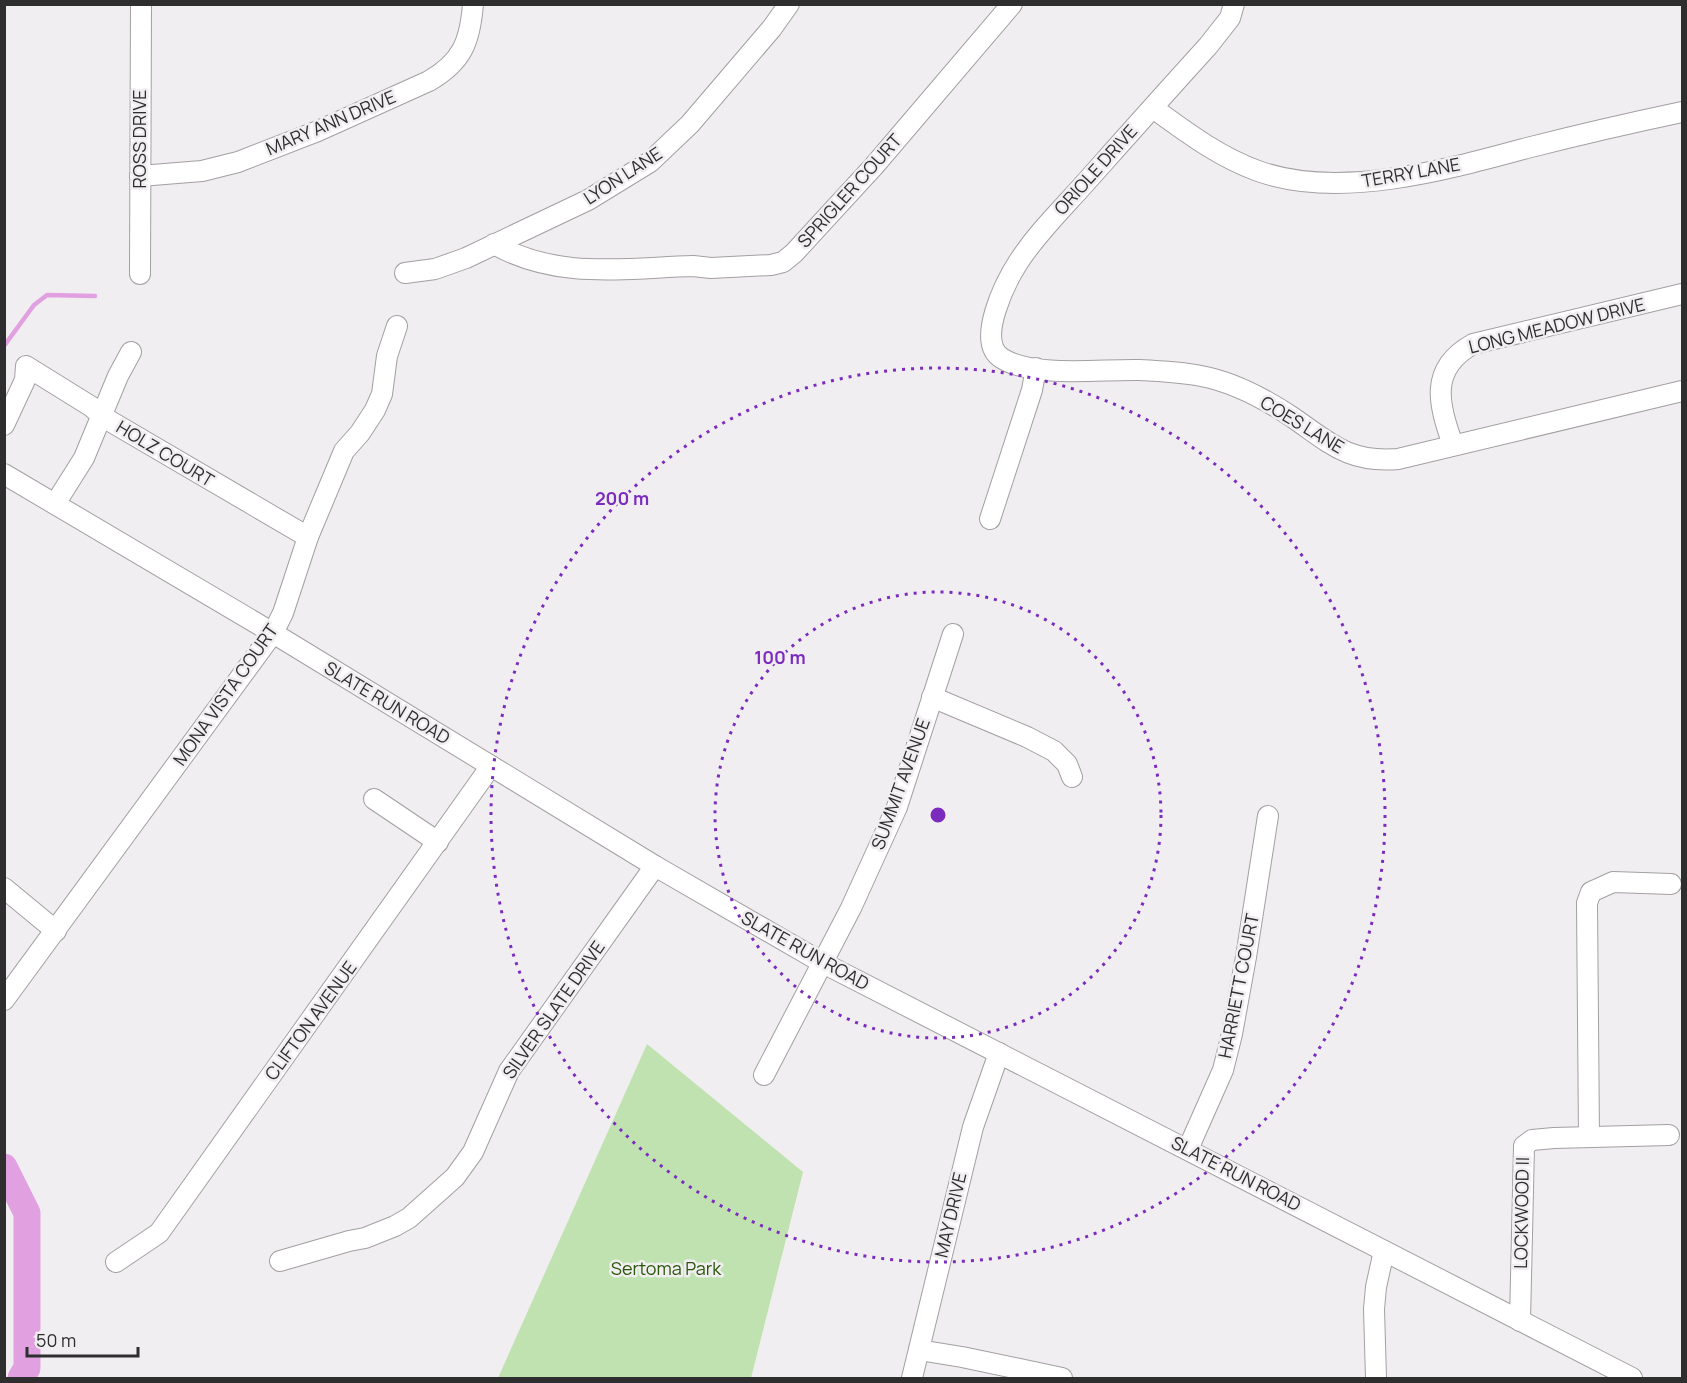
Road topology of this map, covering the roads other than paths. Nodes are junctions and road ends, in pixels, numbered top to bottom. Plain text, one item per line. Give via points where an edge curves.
1 (141, 4) edge
2 (473, 4) edge
3 (789, 4) edge
4 (1012, 4) edge
5 (1234, 4) edge
6 (1153, 108) junction
7 (1683, 112) edge
8 (140, 176) junction
9 (494, 244) junction
10 (405, 273) dead end
11 (140, 274) dead end
12 (1683, 294) edge
13 (397, 326) dead end
14 (994, 351) joint
15 (131, 352) dead end
16 (1035, 368) junction
17 (1683, 391) edge
18 (103, 417) junction
19 (4, 425) edge
20 (1454, 445) junction
21 (4, 474) edge
22 (55, 504) junction
23 (990, 519) dead end
24 (308, 537) junction
25 (273, 633) junction
26 (953, 634) dead end
27 (932, 698) junction
28 (491, 766) junction
29 (1072, 777) dead end
30 (374, 798) dead end
31 (1268, 816) dead end
32 (438, 842) junction
33 (656, 866) junction
34 (1671, 884) dead end
35 (4, 888) edge
36 (56, 931) junction
37 (823, 963) junction
38 (4, 1000) edge
39 (999, 1053) junction
40 (765, 1075) dead end
41 (1670, 1135) dead end
42 (1589, 1137) junction
43 (1188, 1149) junction
44 (1384, 1251) junction
45 (280, 1261) dead end
46 (116, 1262) dead end
47 (1520, 1321) junction
48 (919, 1350) junction
49 (912, 1378) edge
50 (1062, 1378) edge
51 (1376, 1378) edge
52 (1632, 1378) edge

1 - 8 street, ROSS DRIVE
2 - 8 street, MARY ANN DRIVE via 472,25 462,51 454,63 429,81 238,162 202,171
3 - 9 street, LYON LANE via 690,124 650,162 588,200
4 - 9 street, SPRIGLER COURT via 874,166 783,262 711,268 576,270 534,262
5 - 6 street, ORIOLE DRIVE via 1230,18
6 - 7 street, TERRY LANE via 1222,155 1257,171 1297,181 1340,184 1429,171
6 - 14 street, ORIOLE DRIVE via 1054,215 1020,259 998,303 991,328
8 - 11 street, ROSS DRIVE
9 - 10 street, LYON LANE via 454,263
12 - 20 street, LONG MEADOW DRIVE via 1473,344 1459,352 1448,363 1441,392 1443,417
13 - 24 street, MONA VISTA COURT via 387,356 382,394 360,433 344,451
14 - 16 street, COES LANE via 1013,363
15 - 18 street
16 - 20 street, COES LANE via 1138,370 1208,377 1250,393 1328,443 1363,458 1398,459
16 - 23 street via 1032,390
17 - 20 street, COES LANE
18 - 19 street, HOLZ COURT via 92,406 26,366 25,380
18 - 22 street via 84,458
18 - 24 street, HOLZ COURT
21 - 22 street, SLATE RUN ROAD
22 - 25 street, SLATE RUN ROAD
24 - 25 street, MONA VISTA COURT
25 - 28 street, SLATE RUN ROAD
25 - 36 street, MONA VISTA COURT
26 - 27 street, SUMMIT AVENUE
27 - 29 street via 1054,751 1067,764
27 - 37 street, SUMMIT AVENUE via 897,807
28 - 32 street, CLIFTON AVENUE
28 - 33 street, SLATE RUN ROAD
30 - 32 street
31 - 43 street, HARRIETT COURT via 1232,1034 1223,1070
32 - 46 street, CLIFTON AVENUE via 159,1233
33 - 37 street, SLATE RUN ROAD
33 - 45 street, SILVER SLATE DRIVE via 509,1071 473,1152 455,1177 409,1218 387,1230
34 - 42 street via 1612,882 1591,892 1587,903
35 - 36 street
36 - 38 street, MONA VISTA COURT
37 - 39 street, SLATE RUN ROAD
37 - 40 street, SUMMIT AVENUE
39 - 43 street, SLATE RUN ROAD
39 - 48 street, MAY DRIVE via 972,1127
41 - 42 street, LOCKWOOD II
42 - 47 street, LOCKWOOD II via 1532,1140 1524,1146
43 - 44 street, SLATE RUN ROAD
44 - 47 street, SLATE RUN ROAD
44 - 51 street via 1374,1309
47 - 52 street, SLATE RUN ROAD
48 - 49 street, MAY DRIVE
48 - 50 street

